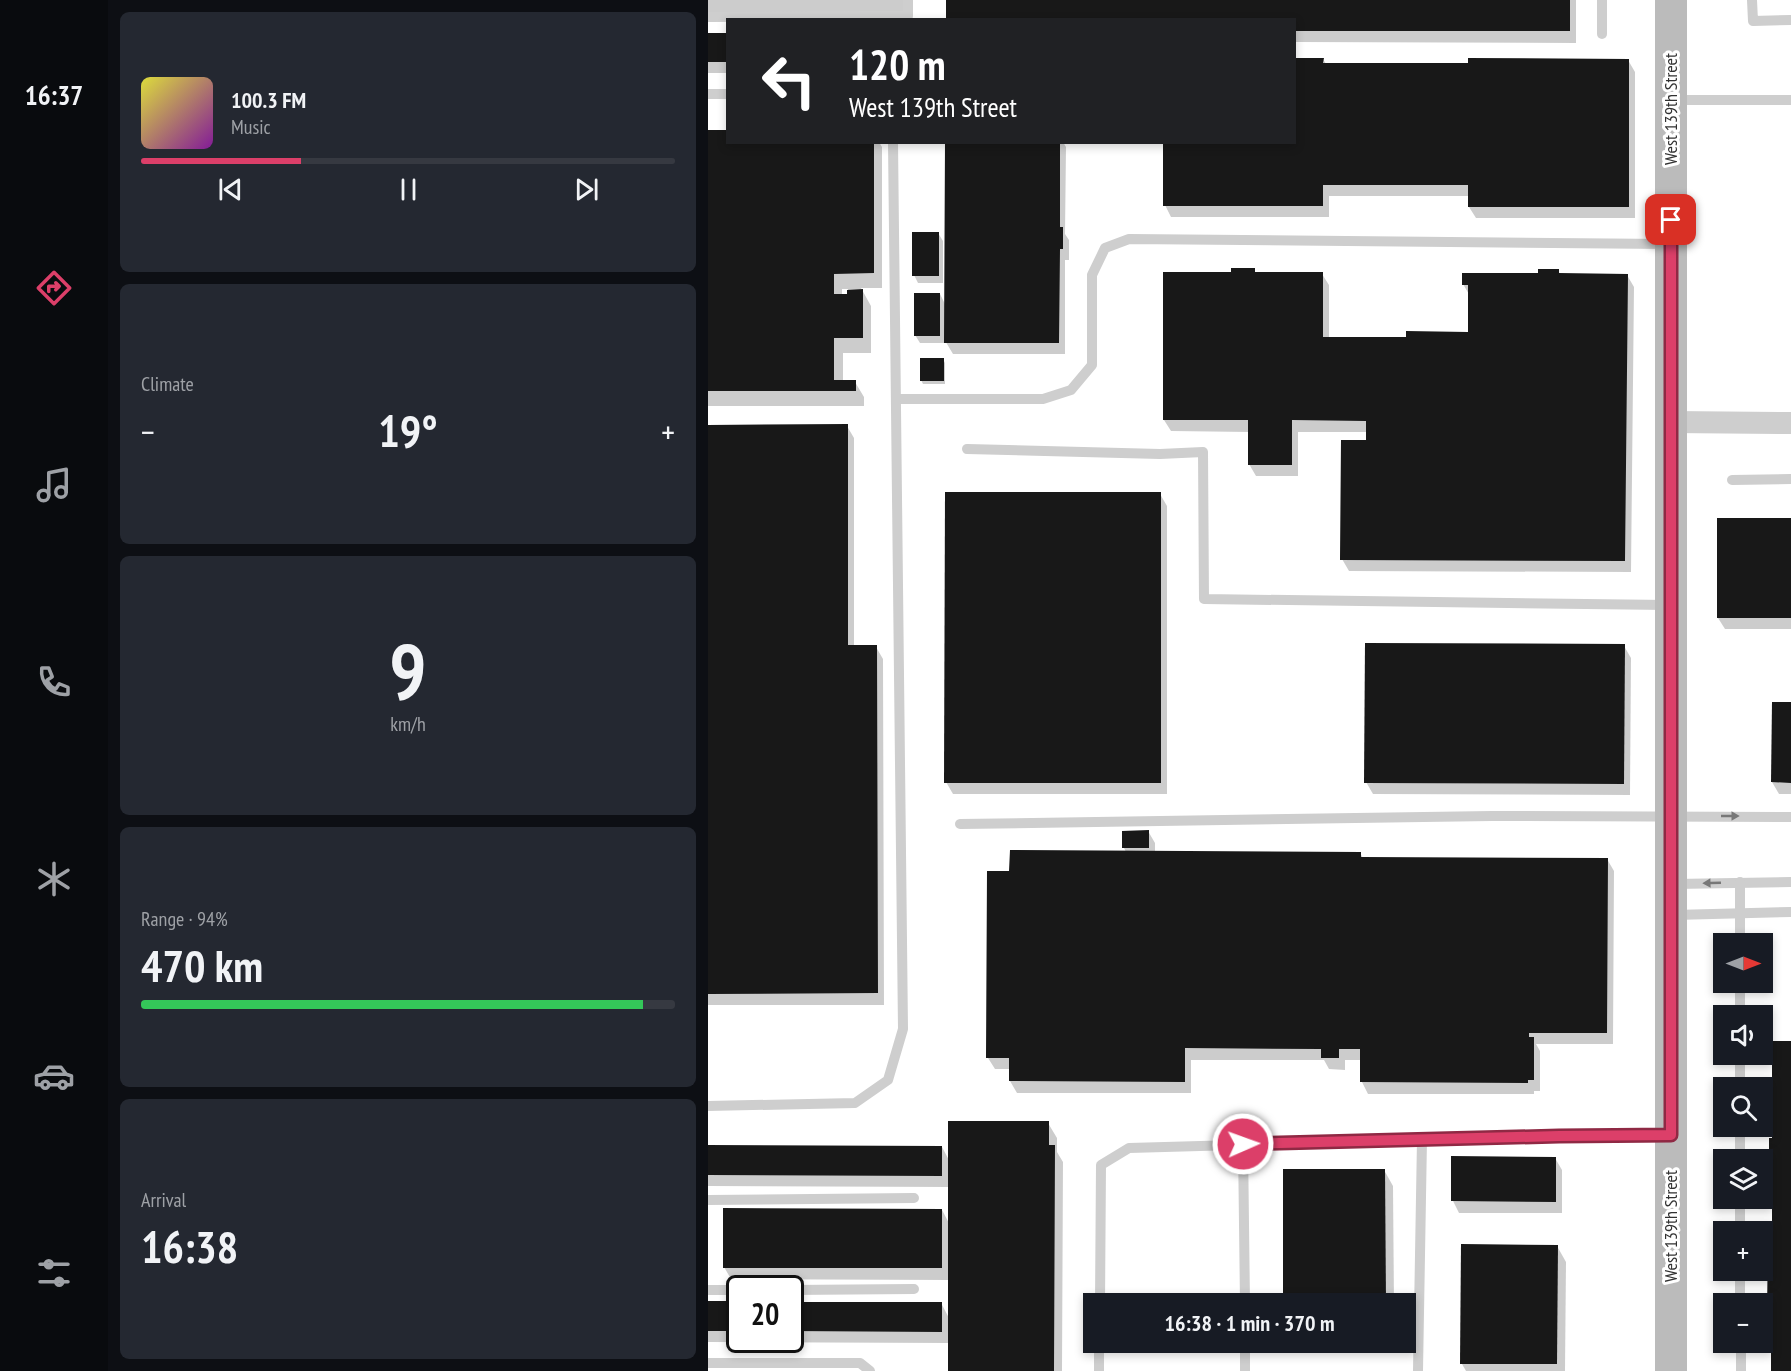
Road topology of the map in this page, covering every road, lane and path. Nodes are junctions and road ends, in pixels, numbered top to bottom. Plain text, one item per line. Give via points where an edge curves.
1 (908, 0) edge
2 (1602, 0) edge
3 (1671, 0) edge
4 (1752, 0) edge
5 (708, 17) edge
6 (1791, 20) edge
7 (1602, 34) dead end
8 (708, 94) edge
9 (726, 94) edge
10 (1671, 100) junction
11 (1791, 100) edge
12 (893, 144) edge
13 (1671, 244) junction
14 (896, 399) junction
15 (1671, 423) junction
16 (1791, 423) edge
17 (967, 449) dead end
18 (1732, 480) dead end
19 (1791, 480) edge
20 (1671, 605) junction
21 (1671, 816) junction
22 (1791, 817) edge
23 (960, 824) dead end
24 (1790, 878) edge
25 (1740, 882) junction
26 (1671, 884) junction
27 (1791, 912) edge
28 (1740, 914) junction
29 (1671, 915) junction
30 (1740, 933) edge
31 (708, 1106) edge
32 (1671, 1135) junction
33 (1422, 1139) junction
34 (1243, 1144) junction
35 (914, 1198) dead end
36 (708, 1200) edge
37 (914, 1289) dead end
38 (708, 1290) edge
39 (726, 1290) edge
40 (804, 1290) edge
41 (1100, 1293) edge
42 (1245, 1293) edge
43 (1099, 1353) edge
44 (1245, 1353) edge
45 (1741, 1353) edge
46 (708, 1363) edge
47 (870, 1371) edge
48 (1099, 1371) edge
49 (1245, 1371) edge
50 (1418, 1371) edge
51 (1671, 1371) edge
52 (1741, 1371) edge

1 - 5 lane via 908,16
2 - 7 lane
3 - 10 street, West 139th Street
4 - 6 lane via 1753,21
8 - 9 lane
10 - 11 lane
10 - 13 street, West 139th Street
12 - 14 lane
13 - 14 lane via 1129,238 1105,248 1092,274 1092,364 1071,390 1043,399
13 - 15 street, West 139th Street
14 - 31 lane via 903,1029 888,1080 855,1103
15 - 16 street
15 - 20 street, West 139th Street
17 - 20 lane via 1203,452 1204,599
18 - 19 lane
20 - 21 street, West 139th Street
21 -> 22 lane
21 - 23 lane
21 - 26 street, West 139th Street
24 - 25 lane
25 -> 26 lane
25 - 28 lane
26 - 29 street, West 139th Street
27 - 28 lane
28 - 29 lane
28 - 30 lane
29 - 32 street, West 139th Street
32 - 33 lane
32 - 51 street, West 139th Street
33 - 34 lane
33 - 50 lane
34 - 41 lane via 1130,1148 1101,1165
34 - 42 lane
35 - 36 lane
37 - 40 lane
38 - 39 lane
43 - 48 lane
44 - 49 lane
45 - 52 lane
46 - 47 lane via 860,1363

